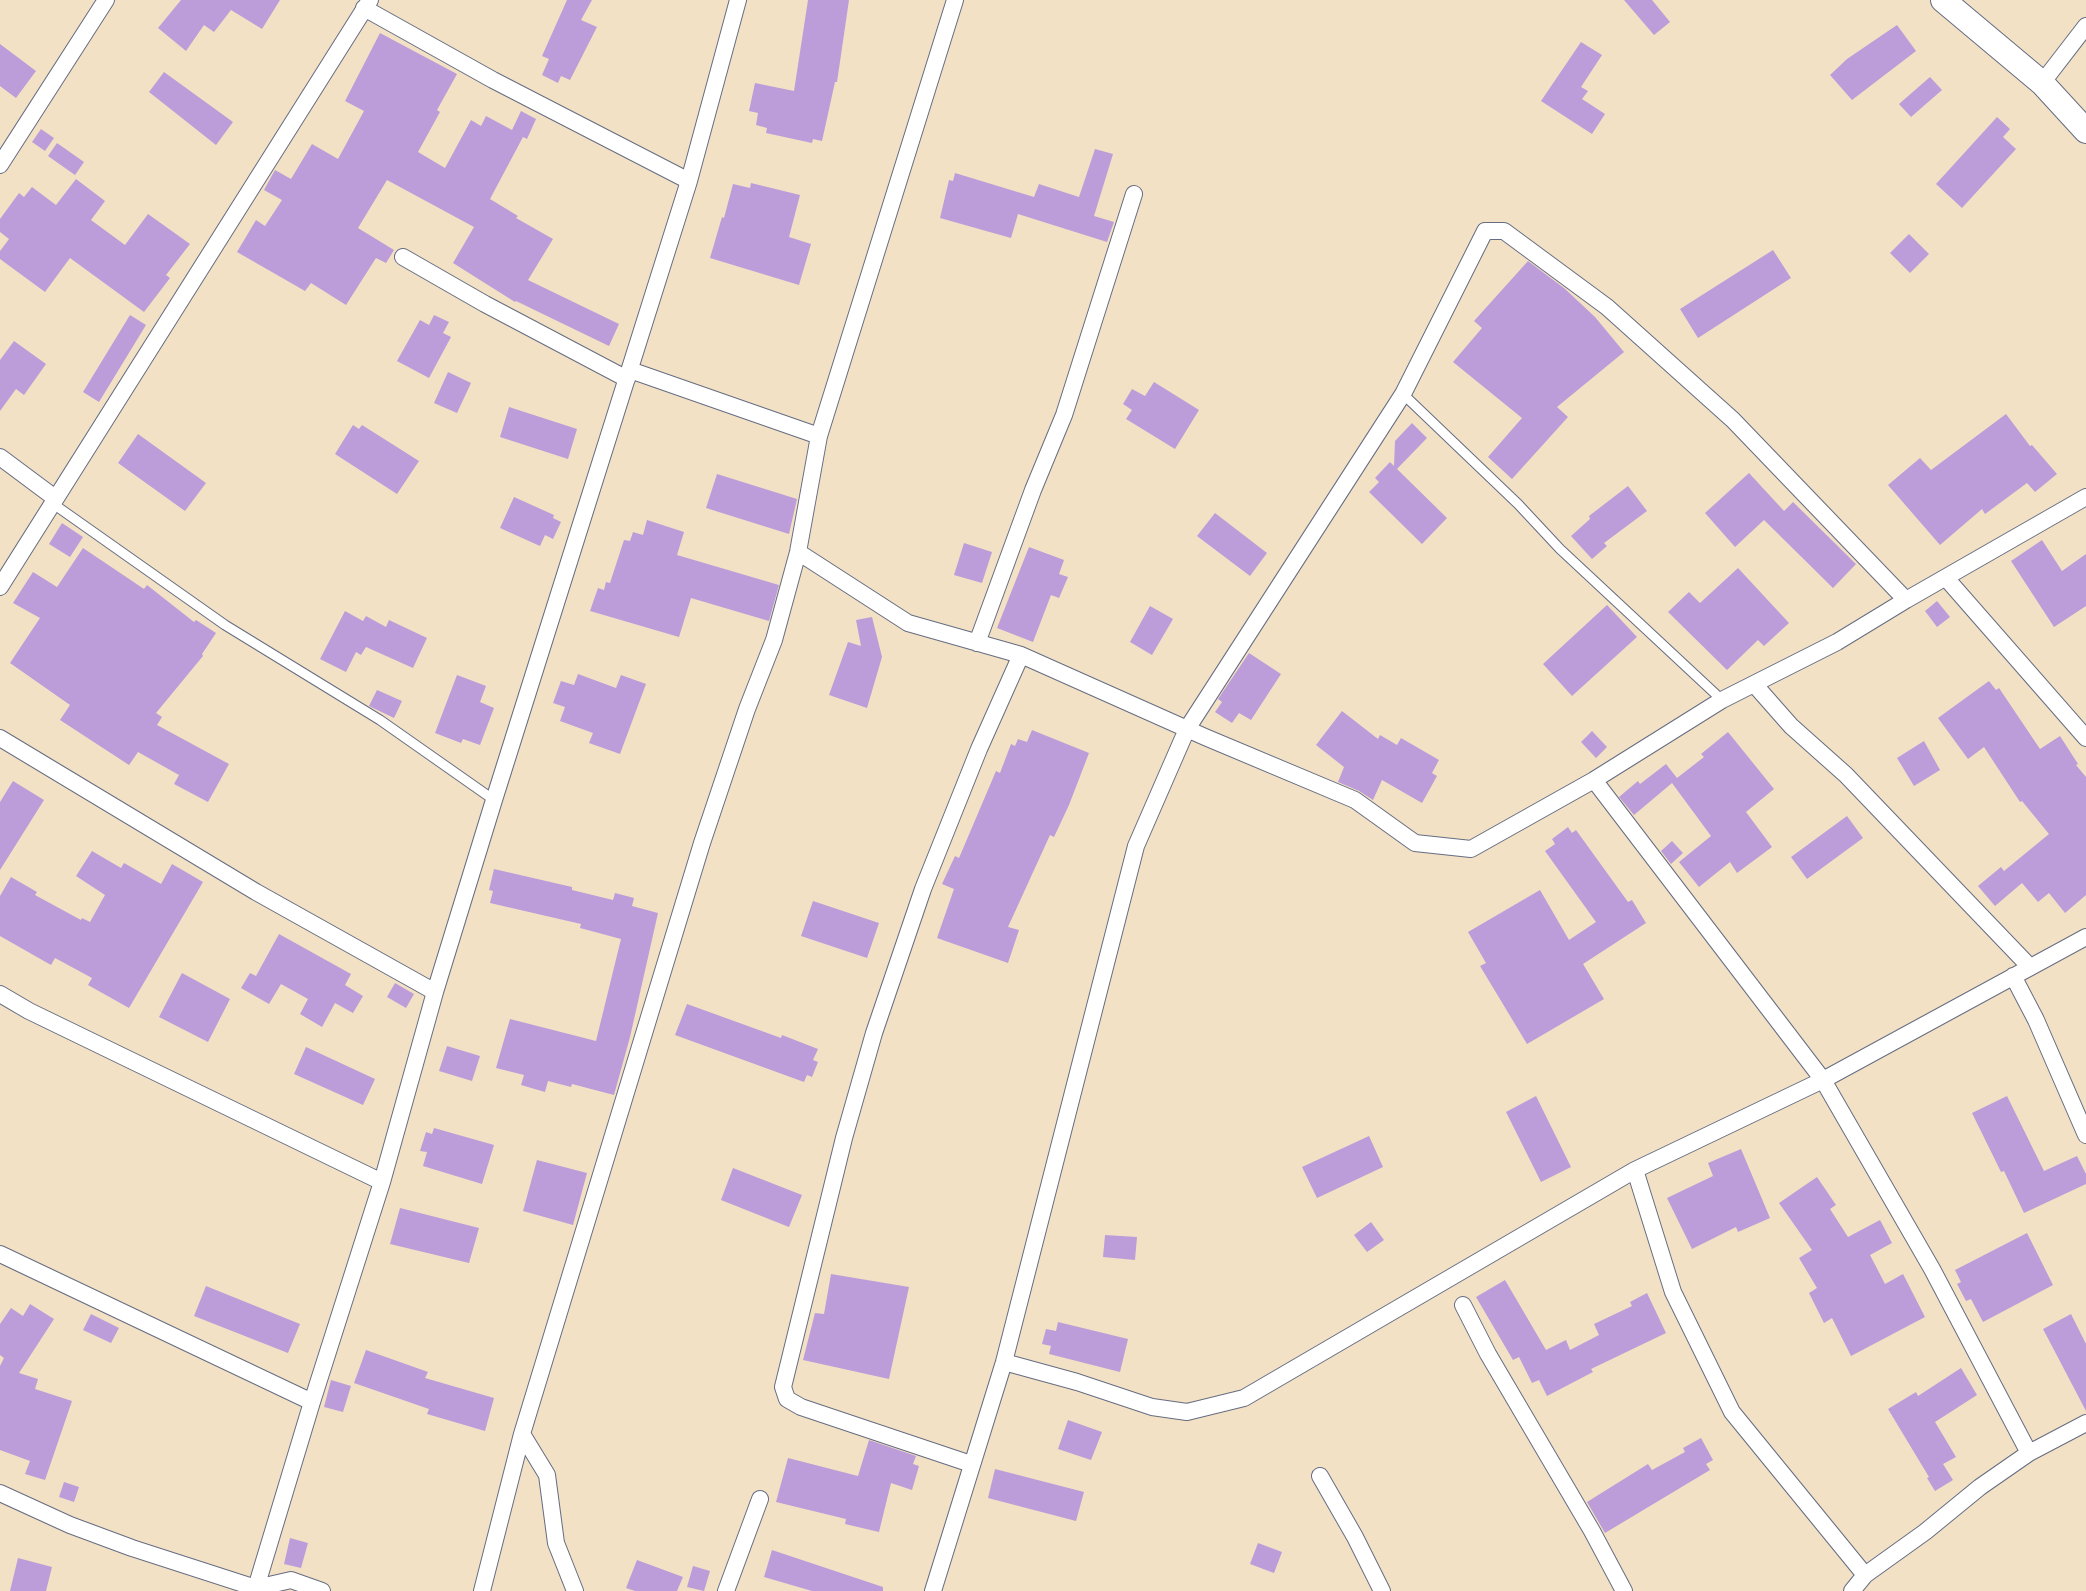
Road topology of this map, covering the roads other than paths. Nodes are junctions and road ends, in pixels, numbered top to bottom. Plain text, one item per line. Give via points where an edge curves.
1 (106, 0) edge
2 (738, 0) edge
3 (955, 0) edge
4 (1943, 0) edge
5 (367, 4) edge
6 (2086, 26) edge
7 (2042, 83) junction
8 (2086, 131) edge
9 (0, 165) edge
10 (688, 181) junction
11 (1134, 194) dead end
12 (403, 257) dead end
13 (629, 374) junction
14 (1404, 394) junction
15 (819, 436) junction
16 (0, 456) edge
17 (2086, 497) edge
18 (54, 501) junction
19 (798, 552) junction
20 (1946, 578) junction
21 (0, 587) edge
22 (1906, 600) junction
23 (977, 643) junction
24 (1021, 655) junction
25 (1754, 684) junction
26 (1722, 700) junction
27 (1187, 729) junction
28 (0, 738) edge
29 (2086, 738) edge
30 (1594, 780) junction
31 (494, 800) junction
32 (2086, 937) edge
33 (2030, 967) junction
34 (2013, 976) junction
35 (435, 992) junction
36 (0, 994) edge
37 (1823, 1080) junction
38 (2086, 1135) edge
39 (1635, 1170) junction
40 (382, 1182) junction
41 (0, 1254) edge
42 (1463, 1305) dead end
43 (1004, 1362) junction
44 (312, 1402) junction
45 (2086, 1423) edge
46 (522, 1434) junction
47 (2029, 1453) junction
48 (972, 1464) junction
49 (1320, 1476) dead end
50 (0, 1493) edge
51 (760, 1499) dead end
52 (1865, 1575) junction
53 (255, 1589) edge
54 (322, 1591) edge
55 (482, 1591) edge
56 (575, 1591) edge
57 (726, 1591) edge
58 (933, 1591) edge
59 (1382, 1591) edge
60 (1624, 1591) edge
61 (1852, 1591) edge

1 - 9 street
2 - 10 street
3 - 15 street
4 - 7 street
5 - 10 street via 493,80
5 - 18 street
6 - 7 street
7 - 8 street
10 - 13 street
11 - 23 street via 1064,415
12 - 13 street via 485,304
13 - 15 street
13 - 31 street
14 - 22 street via 1485,231 1504,231 1607,307 1732,420
14 - 26 lane via 1560,549
14 - 27 street
15 - 19 street
16 - 18 street
17 - 20 street
18 - 21 street
18 - 31 lane via 225,625 380,720
19 - 23 street via 908,623
19 - 46 street via 774,640 702,843
20 - 22 street
20 - 29 street
22 - 25 street via 1837,642
23 - 24 street
24 - 27 street
24 - 48 street via 923,889 874,1033 844,1138 783,1387 788,1399 801,1407
25 - 26 street
25 - 33 street via 1791,726 1846,775
26 - 30 street
27 - 30 street via 1355,800 1415,843 1471,849
27 - 43 street via 1136,846
28 - 35 street via 256,892
30 - 37 street
31 - 35 street
32 - 33 street
33 - 34 street
34 - 37 street
34 - 38 street via 2036,1020
35 - 40 street
36 - 40 street
37 - 39 street
37 - 47 street via 1932,1269
39 - 43 street via 1244,1398 1187,1412 1152,1407
39 - 52 street via 1673,1292 1732,1412
40 - 44 street
41 - 44 street
42 - 60 street
43 - 48 street
44 - 53 street
45 - 47 street
46 - 55 street
46 - 56 street via 547,1474 556,1543
47 - 52 street
48 - 58 street
49 - 59 street
50 - 53 street via 70,1525
51 - 57 street
52 - 61 street
53 - 54 street via 291,1580

